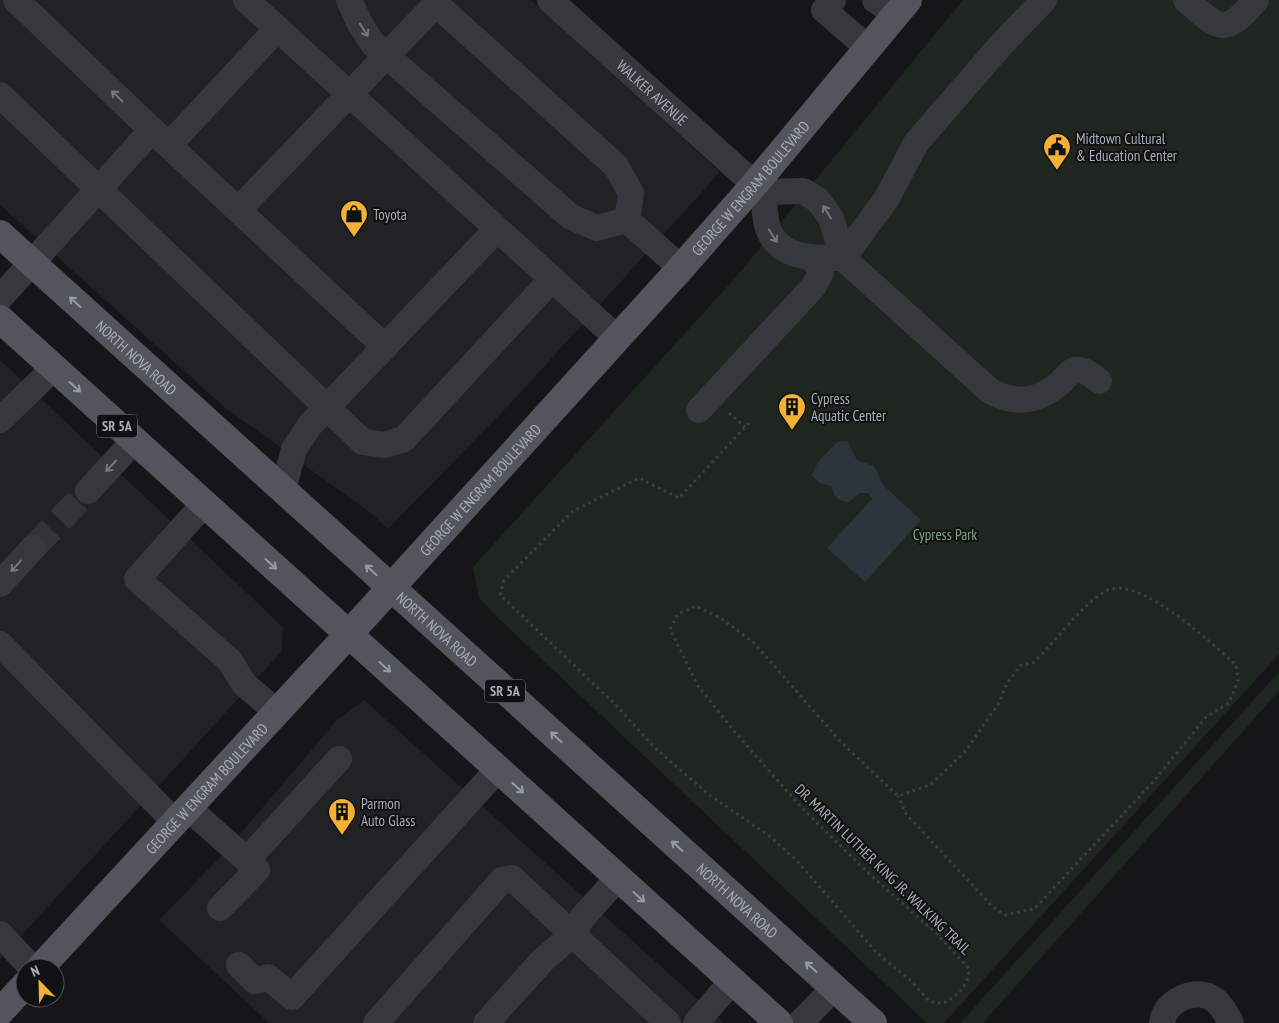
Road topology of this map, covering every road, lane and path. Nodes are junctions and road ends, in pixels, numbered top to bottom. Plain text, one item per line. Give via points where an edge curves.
1 (16, 0) edge
2 (246, 0) edge
3 (349, 0) edge
4 (550, 0) edge
5 (833, 0) edge
6 (1044, 0) edge
7 (1186, 0) edge
8 (1256, 0) edge
9 (435, 2) edge
10 (893, 5) edge
11 (277, 29) junction
12 (868, 48) junction
13 (387, 56) junction
14 (0, 95) edge
15 (349, 95) junction
16 (160, 137) junction
17 (758, 189) junction
18 (99, 190) junction
19 (239, 209) junction
20 (627, 220) junction
21 (497, 229) junction
22 (0, 234) edge
23 (812, 258) junction
24 (843, 258) junction
25 (32, 263) junction
26 (681, 268) junction
27 (552, 279) junction
28 (0, 298) edge
29 (0, 319) edge
30 (617, 338) junction
31 (384, 347) junction
32 (54, 368) junction
33 (1099, 381) dead end
34 (327, 408) junction
35 (699, 410) dead end
36 (0, 420) edge
37 (749, 424) dead end
38 (134, 441) junction
39 (283, 490) junction
40 (88, 491) tunnel mouth
41 (204, 504) junction
42 (33, 548) tunnel mouth
43 (0, 584) edge
44 (391, 588) junction
45 (348, 635) junction
46 (0, 644) edge
47 (277, 712) junction
48 (339, 759) dead end
49 (498, 769) junction
50 (898, 796) junction
51 (182, 815) junction
52 (247, 860) junction
53 (618, 878) junction
54 (220, 908) dead end
55 (0, 934) edge
56 (572, 935) junction
57 (23, 958) edge
58 (49, 958) edge
59 (238, 965) dead end
60 (732, 981) junction
61 (834, 988) junction
62 (15, 996) edge
63 (0, 1012) edge
64 (376, 1023) edge
65 (486, 1023) edge
66 (668, 1023) edge
67 (696, 1023) edge
68 (784, 1023) edge
69 (873, 1023) edge
70 (1162, 1023) edge
71 (1231, 1023) edge

16 -> 1 street
2 - 11 street
3 -> 13 street via 373,44
4 - 17 street, WALKER AVENUE
5 - 12 street via 824,10
6 - 24 street via 916,143 879,210
7 - 8 street via 1214,25 1225,26
9 - 13 street
9 - 20 street via 616,166 631,193
10 - 12 main road, GEORGE W ENGRAM BOULEVARD
11 - 15 street
11 - 16 street
12 - 17 main road, GEORGE W ENGRAM BOULEVARD
13 - 15 street
13 - 20 street via 571,217 596,228
14 - 18 street
15 - 19 street
15 - 21 street
16 - 18 street
16 - 19 street
17 -> 23 street via 771,236 789,251
24 -> 17 street via 831,218 814,196 798,190
17 - 26 main road, GEORGE W ENGRAM BOULEVARD
18 - 25 street
18 - 34 street
19 - 31 street
20 - 26 street
21 - 27 street
21 - 31 street
22 - 25 main road, NORTH NOVA ROAD / SR 5A
23 - 24 street
23 - 35 street via 821,272 814,286
24 - 33 street via 990,391 1003,398 1026,400 1040,397 1072,370 1088,372
25 - 28 street
39 -> 25 main road, NORTH NOVA ROAD / SR 5A
26 - 30 main road, GEORGE W ENGRAM BOULEVARD
27 - 30 street
27 - 34 street via 404,439 385,445 363,442
29 - 32 main road, SR 5A
30 - 44 main road, GEORGE W ENGRAM BOULEVARD
31 - 34 street
32 - 36 street
32 -> 38 main road, SR 5A
34 - 39 street via 310,425 294,449
37 - 50 path, DR. MARTIN LUTHER KING JR. WALKING TRAIL via 678,498 639,478 573,511 504,580 500,595 616,705 655,748 708,794 785,850 876,952 929,1001 942,1004 958,996 969,979 969,969 936,933 868,873 801,807 734,731 686,666 670,630 678,614 696,606 722,619 754,643 841,742
38 -> 40 street
38 - 41 main road, SR 5A
44 -> 39 main road, NORTH NOVA ROAD / SR 5A
41 -> 45 main road, SR 5A
41 - 47 street via 137,579 230,661 244,684
42 -> 43 street
44 - 45 main road, GEORGE W ENGRAM BOULEVARD
61 -> 44 main road, NORTH NOVA ROAD / SR 5A
45 - 47 main road, GEORGE W ENGRAM BOULEVARD
45 -> 49 main road, SR 5A
46 - 51 street
47 - 51 main road, GEORGE W ENGRAM BOULEVARD
48 - 52 street
49 -> 53 main road, SR 5A
49 - 59 street via 292,997 268,977 255,981
50 - 50 path, DR. MARTIN LUTHER KING JR. WALKING TRAIL via 930,785 964,753 1000,703 1006,683 1021,664 1034,663 1084,610 1104,592 1116,587 1140,593 1167,607 1236,665 1238,680 1229,703 1207,716 1154,781 1034,909 1004,915 992,906 906,814
51 - 52 street
51 - 58 main road, GEORGE W ENGRAM BOULEVARD
52 - 54 street via 257,870
53 - 56 street via 582,918
53 -> 60 main road, SR 5A
55 - 57 street
56 - 64 street via 512,878 502,880
56 - 65 street via 543,960
56 - 66 street
60 - 67 street
60 - 68 main road, SR 5A
61 - 68 street
61 - 69 main road, NORTH NOVA ROAD / SR 5A
62 - 63 main road
70 - 71 street via 1166,1010 1173,1003 1197,994 1215,1001

